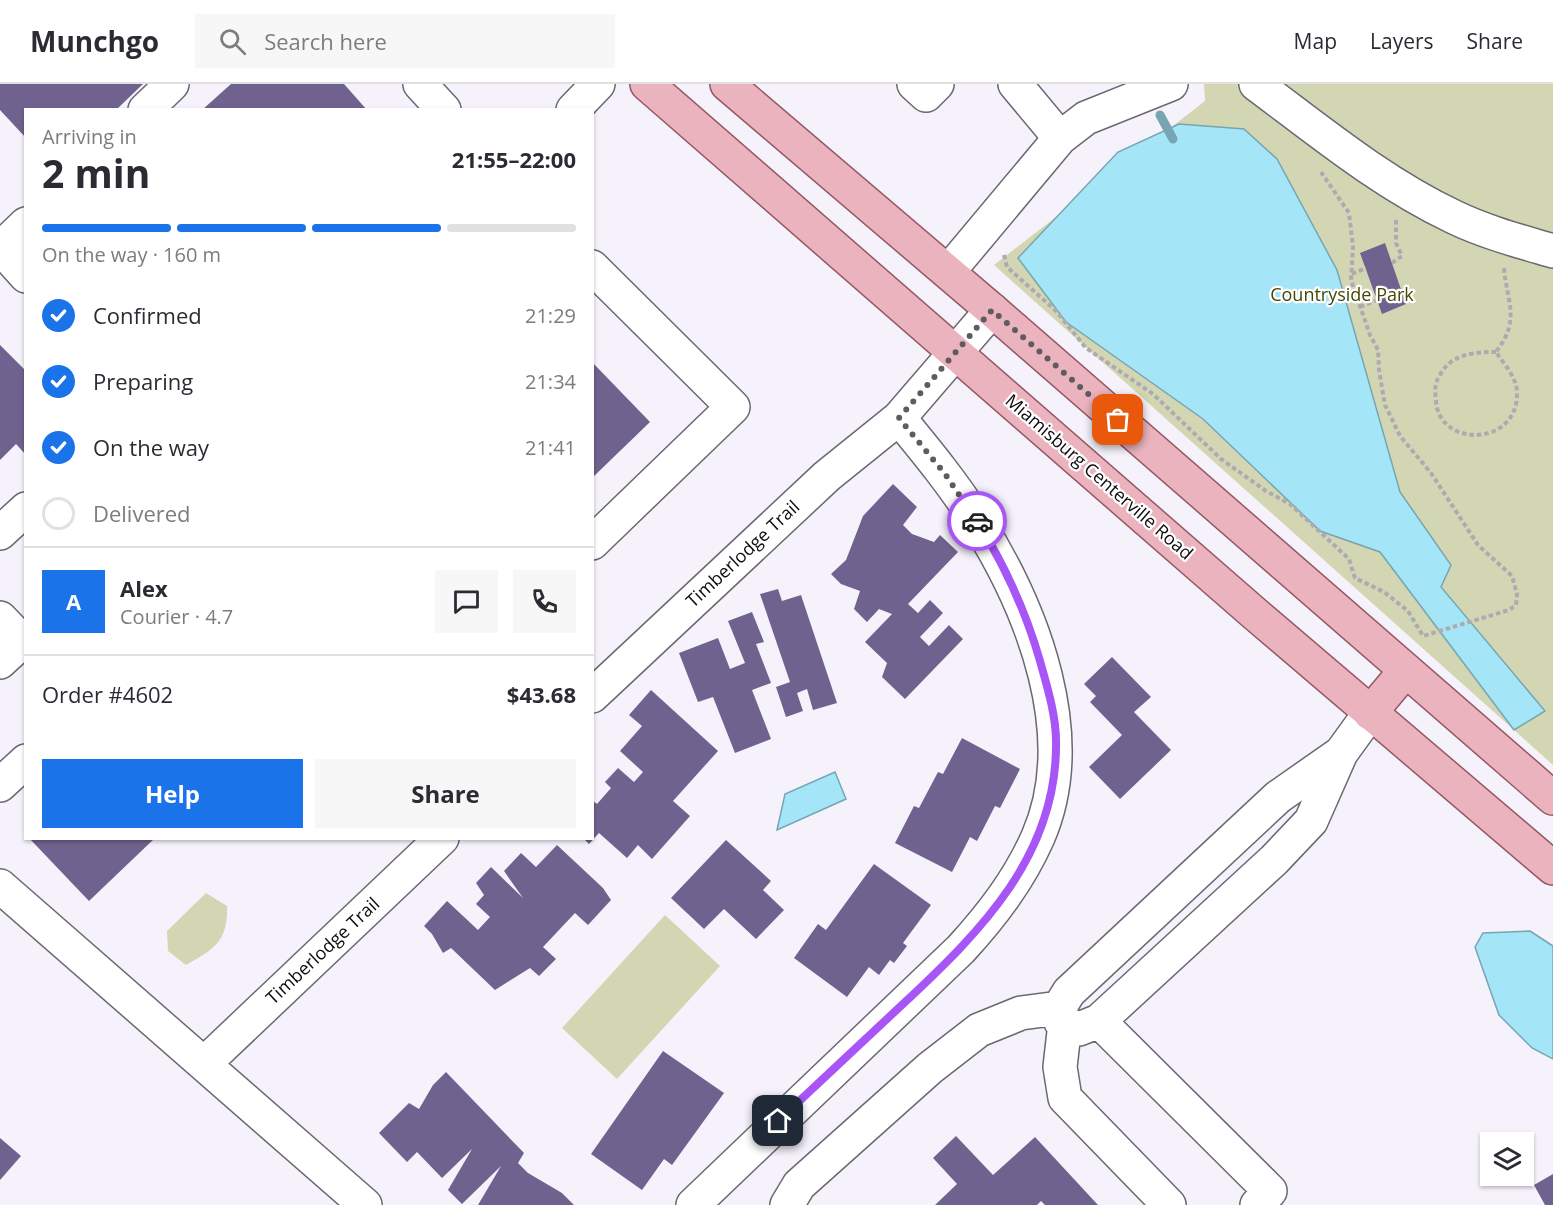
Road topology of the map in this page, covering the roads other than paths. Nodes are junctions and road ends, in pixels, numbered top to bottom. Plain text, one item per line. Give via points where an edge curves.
1 (172, 84) edge
2 (420, 84) edge
3 (598, 84) edge
4 (647, 84) edge
5 (727, 84) edge
6 (914, 84) edge
7 (937, 84) edge
8 (1015, 84) edge
9 (1171, 84) edge
10 (1256, 84) edge
11 (148, 108) edge
12 (442, 108) edge
13 (575, 108) edge
14 (1060, 138) junction
15 (24, 226) edge
16 (0, 248) edge
17 (1553, 251) edge
18 (594, 269) edge
19 (948, 272) junction
20 (24, 274) edge
21 (992, 310) junction
22 (955, 352) junction
23 (899, 418) junction
24 (24, 511) edge
25 (0, 533) edge
26 (594, 541) edge
27 (1406, 670) junction
28 (594, 694) edge
29 (1370, 712) junction
30 (1341, 753) junction
31 (24, 763) edge
32 (0, 785) edge
33 (1553, 798) edge
34 (440, 840) edge
35 (1553, 868) edge
36 (0, 886) edge
37 (1062, 1016) junction
38 (1099, 1021) junction
39 (205, 1063) junction
40 (365, 1205) edge
41 (693, 1205) edge
42 (787, 1205) edge
43 (1169, 1205) edge
44 (1257, 1205) edge

1 - 11 street
2 - 12 street
3 - 13 street
4 - 22 main road, Miamisburg Centerville Road
5 - 19 main road
6 - 7 street via 926,95
8 - 14 street
9 - 14 street via 1086,118
10 - 17 street via 1335,143 1453,217
14 - 19 street
15 - 16 street
16 - 20 street
18 - 26 street via 733,407
19 - 21 main road
21 - 22 street, Timberlodge Trail
21 - 27 main road
22 - 23 street, Timberlodge Trail
22 - 29 main road, Miamisburg Centerville Road
23 - 28 street, Timberlodge Trail via 827,476
23 - 41 street via 979,524 1032,635 1047,686 1056,739 1050,795 1039,835 1019,875 985,923
24 - 25 street
27 - 29 main road
27 - 33 main road
29 - 30 street
29 - 35 main road, Miamisburg Centerville Road
30 - 37 street via 1278,796 1069,992
30 - 38 street via 1311,821
31 - 32 street
34 - 39 street, Timberlodge Trail
36 - 39 street
37 - 38 street via 1079,1029
37 - 42 street via 1021,1013 979,1030 930,1068 799,1185
37 - 43 street via 1060,1067 1065,1098
38 - 44 street via 1270,1191
39 - 40 street

